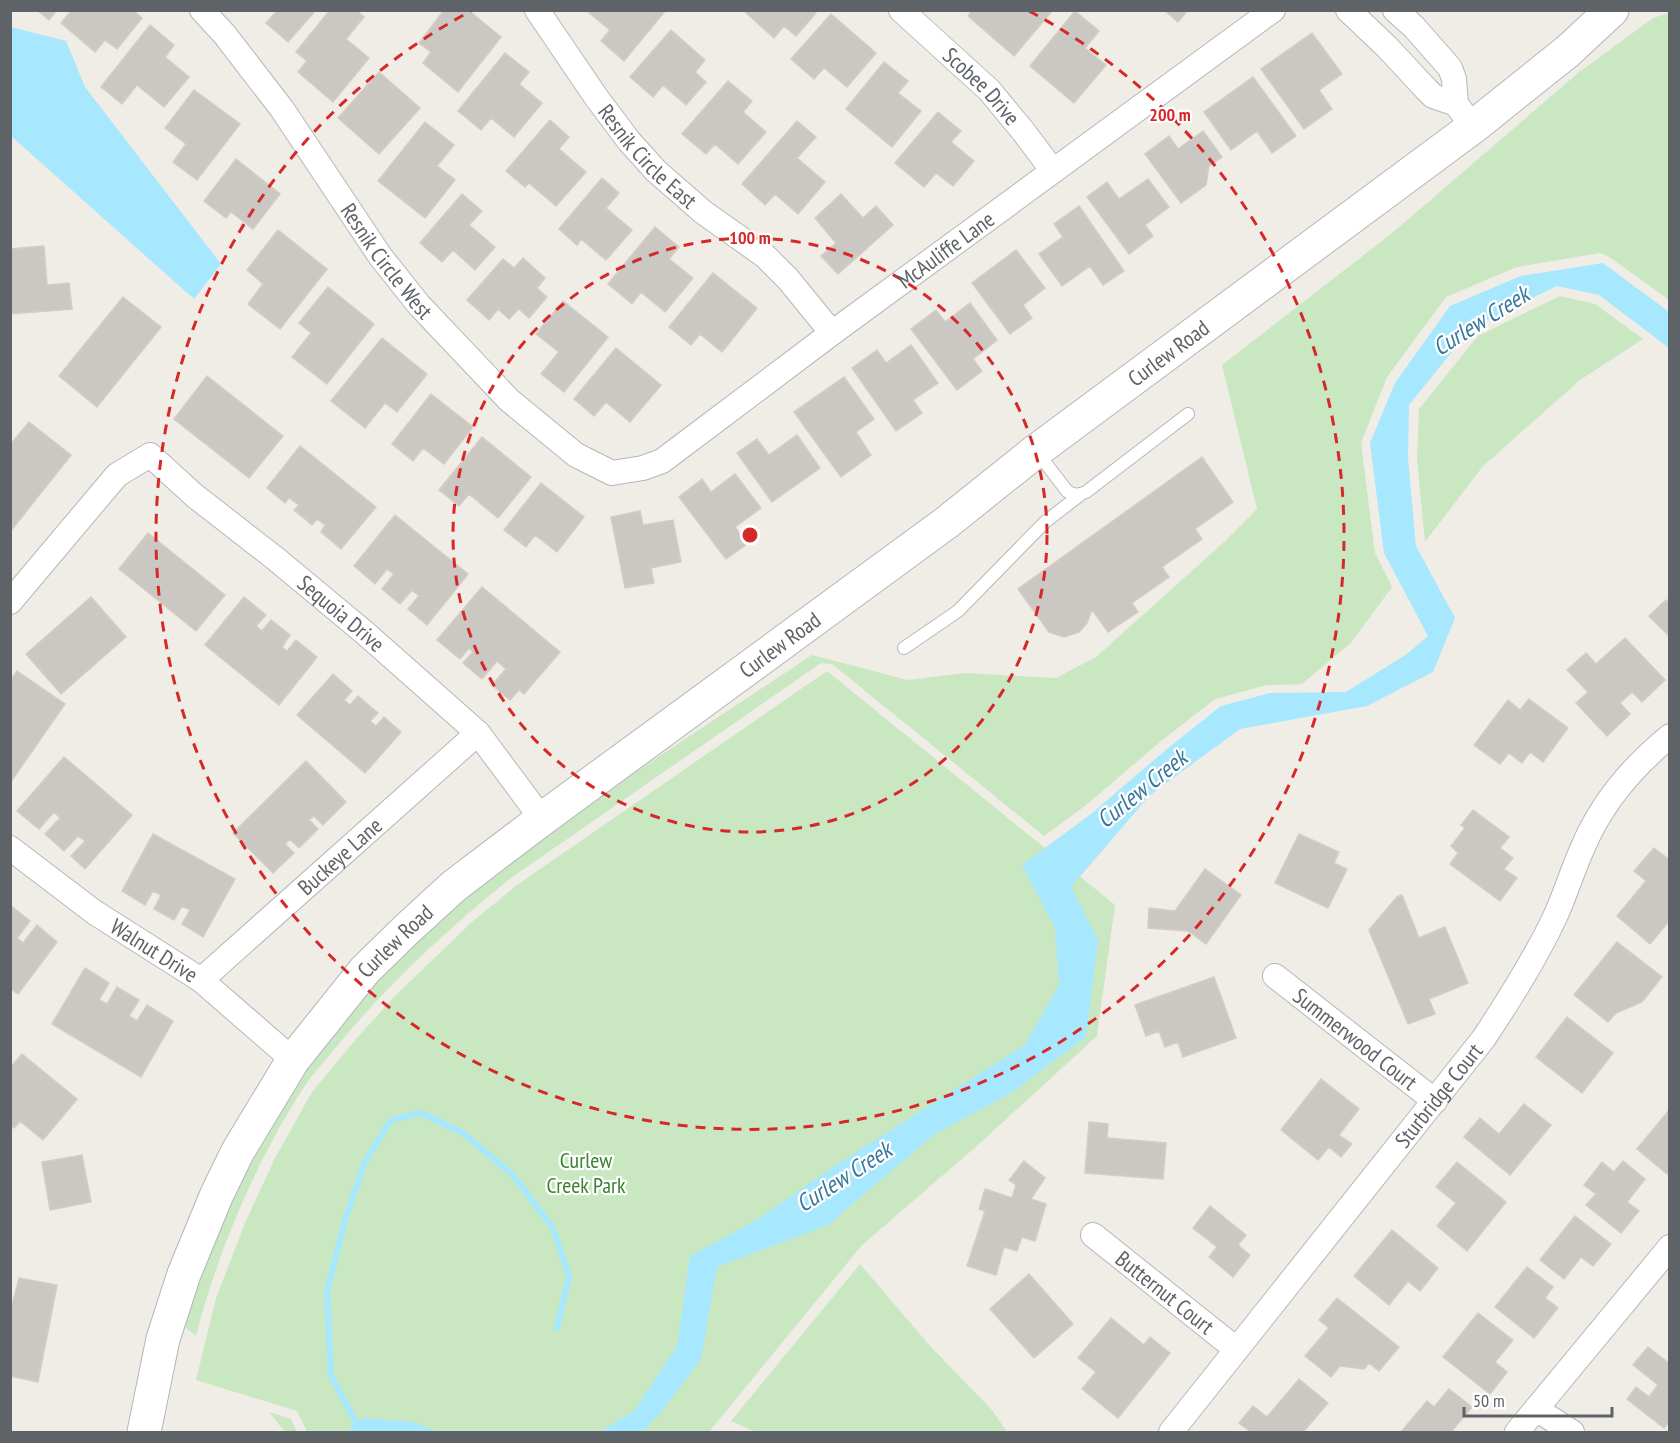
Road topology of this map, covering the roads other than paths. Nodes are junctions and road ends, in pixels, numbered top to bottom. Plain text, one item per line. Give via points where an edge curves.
1 (202, 10) edge
2 (537, 10) edge
3 (901, 10) edge
4 (1273, 10) edge
5 (1348, 10) edge
6 (1395, 10) edge
7 (1612, 10) edge
8 (1465, 116) junction
9 (1053, 171) junction
10 (832, 333) junction
11 (1188, 414) dead end
12 (1036, 451) junction
13 (612, 473) joint
14 (1080, 495) junction
15 (10, 602) edge
16 (904, 648) dead end
17 (478, 733) junction
18 (1670, 736) edge
19 (542, 819) junction
20 (10, 848) edge
21 (1275, 976) dead end
22 (201, 980) junction
23 (293, 1060) junction
24 (1435, 1101) junction
25 (1093, 1235) dead end
26 (1670, 1247) edge
27 (1236, 1349) junction
28 (1536, 1408) junction
29 (144, 1432) edge
30 (1171, 1432) edge
31 (1516, 1432) edge
32 (1572, 1432) edge

1 - 13 street, Resnik Circle West via 282,109 380,255 419,305 509,400 576,455
2 - 10 street, Resnik Circle East via 596,97 656,171 703,212 765,256
3 - 9 street, Scobee Drive via 989,90
4 - 9 street, McAuliffe Lane
5 - 8 street via 1433,96
6 - 8 street via 1450,68
7 - 8 main road, Curlew Road via 1568,51
8 - 12 main road, Curlew Road
9 - 10 street, McAuliffe Lane
10 - 13 street, McAuliffe Lane via 662,460
11 - 14 lane
12 - 14 lane via 1067,490
12 - 19 main road, Curlew Road via 936,530
14 - 16 lane via 1045,522 958,611
15 - 17 street, Sequoia Drive via 117,475 150,455
17 - 19 street, Sequoia Drive
17 - 22 street, Buckeye Lane
18 - 24 street, Sturbridge Court via 1624,779 1598,816 1554,918 1525,973 1484,1038
19 - 23 main road, Curlew Road via 454,886 407,928 365,970
20 - 22 street, Walnut Drive via 94,912
21 - 24 street, Summerwood Court
22 - 23 street, Walnut Drive
23 - 29 main road, Curlew Road via 238,1150 184,1274 163,1339
24 - 27 street, Sturbridge Court
25 - 27 street, Butternut Court
26 - 28 street
27 - 30 street, Sturbridge Court
28 - 31 street
28 - 32 street

